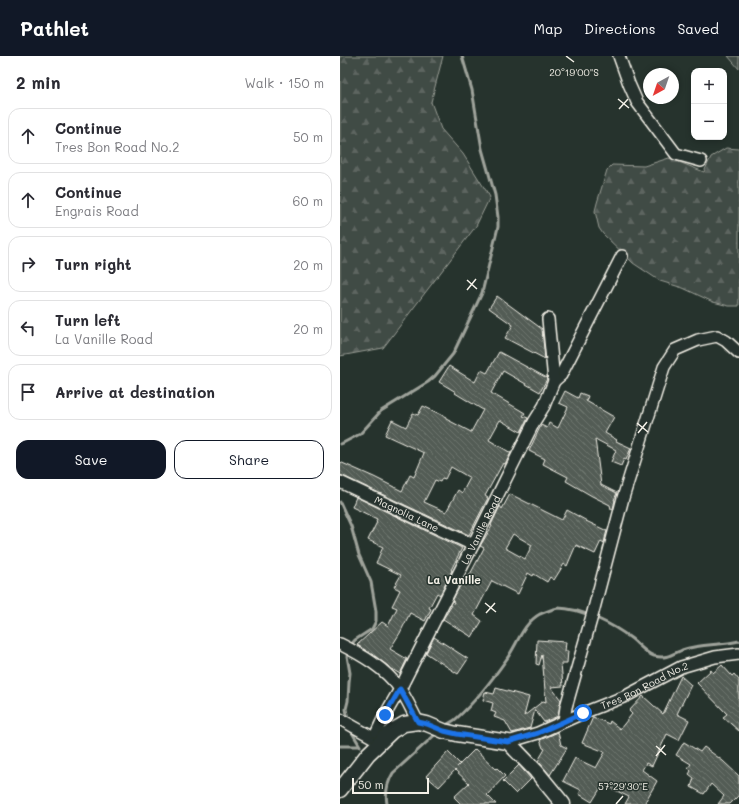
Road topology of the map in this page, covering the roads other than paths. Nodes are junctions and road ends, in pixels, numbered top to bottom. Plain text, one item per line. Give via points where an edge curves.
1 (618, 56) edge
2 (701, 161) dead end
3 (622, 256) dead end
4 (548, 319) dead end
5 (739, 353) edge
6 (554, 381) junction
7 (340, 482) edge
8 (473, 545) junction
9 (340, 644) edge
10 (739, 654) edge
11 (400, 689) junction
12 (340, 719) edge
13 (564, 722) junction
14 (422, 723) junction
15 (380, 742) junction
16 (508, 742) junction
17 (340, 790) edge
18 (563, 804) edge

1 - 2 street via 637,102 676,154
3 - 6 street, La Vanille Road via 561,375
4 - 6 street, La Vanille Road
5 - 13 street via 717,336 698,340 675,350 664,367 623,498
6 - 8 street, La Vanille Road via 544,406
7 - 8 street, Magnolia Lane
8 - 11 street, La Vanille Road
9 - 11 street via 386,673
10 - 13 street, Tres Bon Road No.2 via 715,657 681,667 626,696
11 - 14 street
11 - 15 street, La Vanille Road via 377,732
12 - 15 street
13 - 16 street, Tres Bon Road No.2
14 - 15 street via 404,724
14 - 16 street via 444,731
15 - 17 street
16 - 18 street

